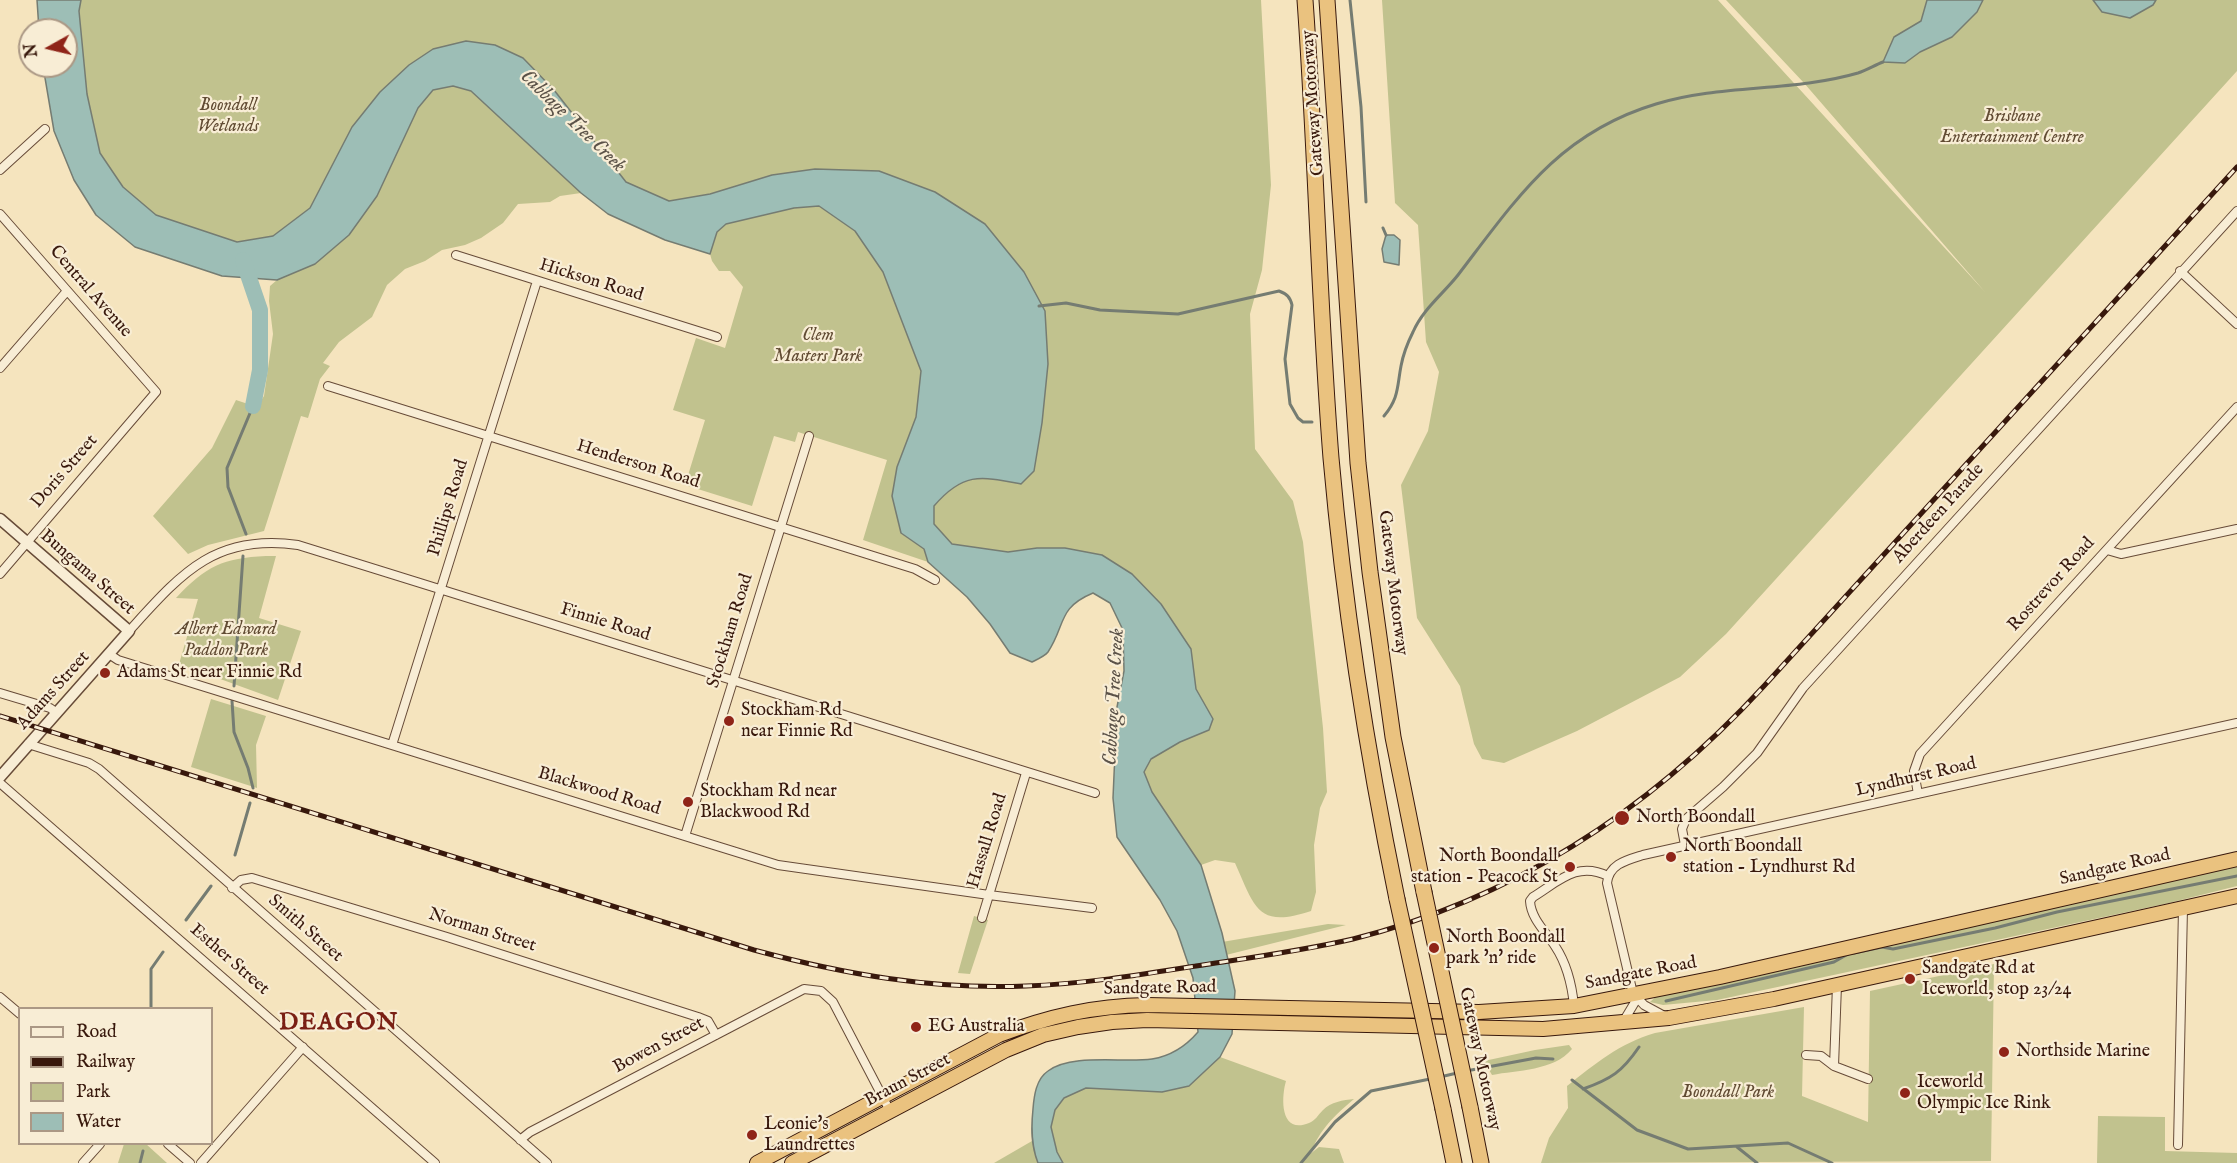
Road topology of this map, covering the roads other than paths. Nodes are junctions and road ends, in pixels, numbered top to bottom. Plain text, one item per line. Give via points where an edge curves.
1 (1305, 0) edge
2 (1327, 0) edge
3 (45, 129) dead end
4 (0, 170) edge
5 (2237, 211) edge
6 (0, 214) edge
7 (456, 255) dead end
8 (2181, 271) junction
9 (537, 281) junction
10 (67, 291) junction
11 (2237, 324) edge
12 (717, 337) dead end
13 (0, 368) edge
14 (328, 386) dead end
15 (156, 392) joint
16 (2237, 408) edge
17 (489, 435) junction
18 (809, 436) dead end
19 (0, 519) edge
20 (781, 526) junction
21 (2237, 529) edge
22 (27, 543) junction
23 (2107, 549) junction
24 (0, 574) edge
25 (935, 580) dead end
26 (441, 589) junction
27 (129, 632) junction
28 (109, 654) junction
29 (733, 680) junction
30 (0, 693) edge
31 (57, 713) junction
32 (2237, 723) edge
33 (28, 744) junction
34 (392, 745) junction
35 (1026, 773) junction
36 (0, 777) edge
37 (0, 783) edge
38 (1095, 793) dead end
39 (1918, 794) junction
40 (685, 836) junction
41 (1685, 846) junction
42 (2237, 859) edge
43 (1608, 876) junction
44 (232, 888) junction
45 (989, 896) junction
46 (2237, 896) edge
47 (1092, 908) dead end
48 (2184, 908) junction
49 (982, 918) dead end
50 (1837, 985) junction
51 (1634, 994) junction
52 (0, 997) edge
53 (1574, 1006) junction
54 (18, 1012) edge
55 (1669, 1018) junction
56 (1041, 1020) joint
57 (1621, 1023) junction
58 (716, 1035) junction
59 (1043, 1035) joint
60 (303, 1047) junction
61 (1806, 1055) dead end
62 (1834, 1065) junction
63 (1868, 1079) dead end
64 (883, 1097) junction
65 (890, 1111) junction
66 (520, 1140) junction
67 (98, 1145) edge
68 (170, 1145) edge
69 (2178, 1145) dead end
70 (812, 1158) edge
71 (83, 1163) edge
72 (190, 1163) edge
73 (201, 1163) edge
74 (435, 1163) edge
75 (547, 1163) edge
76 (757, 1163) edge
77 (792, 1163) edge
78 (1454, 1163) edge
79 (1481, 1163) edge

1 - 78 highway, Gateway Motorway, bridge via 1331,457 1342,570 1362,716
2 - 79 highway, Gateway Motorway, bridge via 1366,540 1393,737
3 - 4 street
5 - 8 street, Aberdeen Parade
6 - 10 street, Central Avenue
7 - 9 street, Hickson Road
8 - 11 street
8 - 41 street, Aberdeen Parade via 1803,688 1757,753 1686,819 1682,829
9 - 12 street, Hickson Road
9 - 17 street, Phillips Road
10 - 13 street
10 - 15 street, Central Avenue
14 - 17 street, Henderson Road
15 - 22 street, Doris Street
16 - 23 street, Rostrevor Road
17 - 20 street, Henderson Road
17 - 26 street, Phillips Road
18 - 20 street, Stockham Road
19 - 22 street, Bungama Street
20 - 25 street, Henderson Road via 915,569
20 - 29 street, Stockham Road
21 - 23 street via 2121,554
22 - 24 street, Doris Street
22 - 27 street, Bungama Street
23 - 39 street, Rostrevor Road via 1920,754 1914,771
26 - 27 street, Finnie Road via 298,545 254,544 221,552 191,568
26 - 29 street, Finnie Road
26 - 34 street, Phillips Road
27 - 28 street, Bungama Street
28 - 31 street, Adams Street
28 - 34 street, Blackwood Road
29 - 35 street, Finnie Road
29 - 40 street, Stockham Road
30 - 31 street
31 - 33 street, Adams Street
32 - 39 street, Lyndhurst Road
33 - 36 street, Adams Street
33 - 44 street, Smith Street via 99,769
34 - 40 street, Blackwood Road
35 - 38 street, Finnie Road
35 - 45 street, Hassall Road
37 - 60 street, Esther Street
39 - 41 street, Lyndhurst Road
40 - 45 street, Blackwood Road via 778,865
41 - 43 street, Lyndhurst Road via 1629,859 1617,864
42 - 51 highway, Sandgate Road
43 - 51 street
43 - 53 street via 1594,869 1580,870 1530,901 1568,972
44 - 58 street, Norman Street via 241,880 252,878 341,904 698,1017 708,1021
44 - 66 street, Smith Street
45 - 47 street, Blackwood Road
45 - 49 street, Hassall Road
46 - 48 highway, Sandgate Road
48 - 50 highway, Sandgate Road
48 - 69 street
50 - 55 highway, Sandgate Road
50 - 62 street
51 - 53 highway, Sandgate Road
51 - 55 street via 1644,1005
51 - 57 street via 1633,1007
52 - 54 street
53 - 56 highway, Sandgate Road via 1479,1012 1111,1006
55 - 57 highway, Sandgate Road
56 - 64 highway, Braun Street via 999,1035
57 - 59 highway, Sandgate Road via 1507,1029 1112,1022
58 - 64 street, Bowen Street via 797,991 816,989 833,1002
58 - 66 street, Bowen Street
59 - 65 highway, Braun Street via 1005,1050
60 - 73 street
60 - 74 street, Esther Street
61 - 62 street via 1821,1056
62 - 63 street
64 - 65 street
64 - 76 highway, Braun Street
65 - 70 highway, Braun Street
66 - 75 street, Smith Street
67 - 71 street
68 - 72 street
70 - 77 highway, Braun Street

